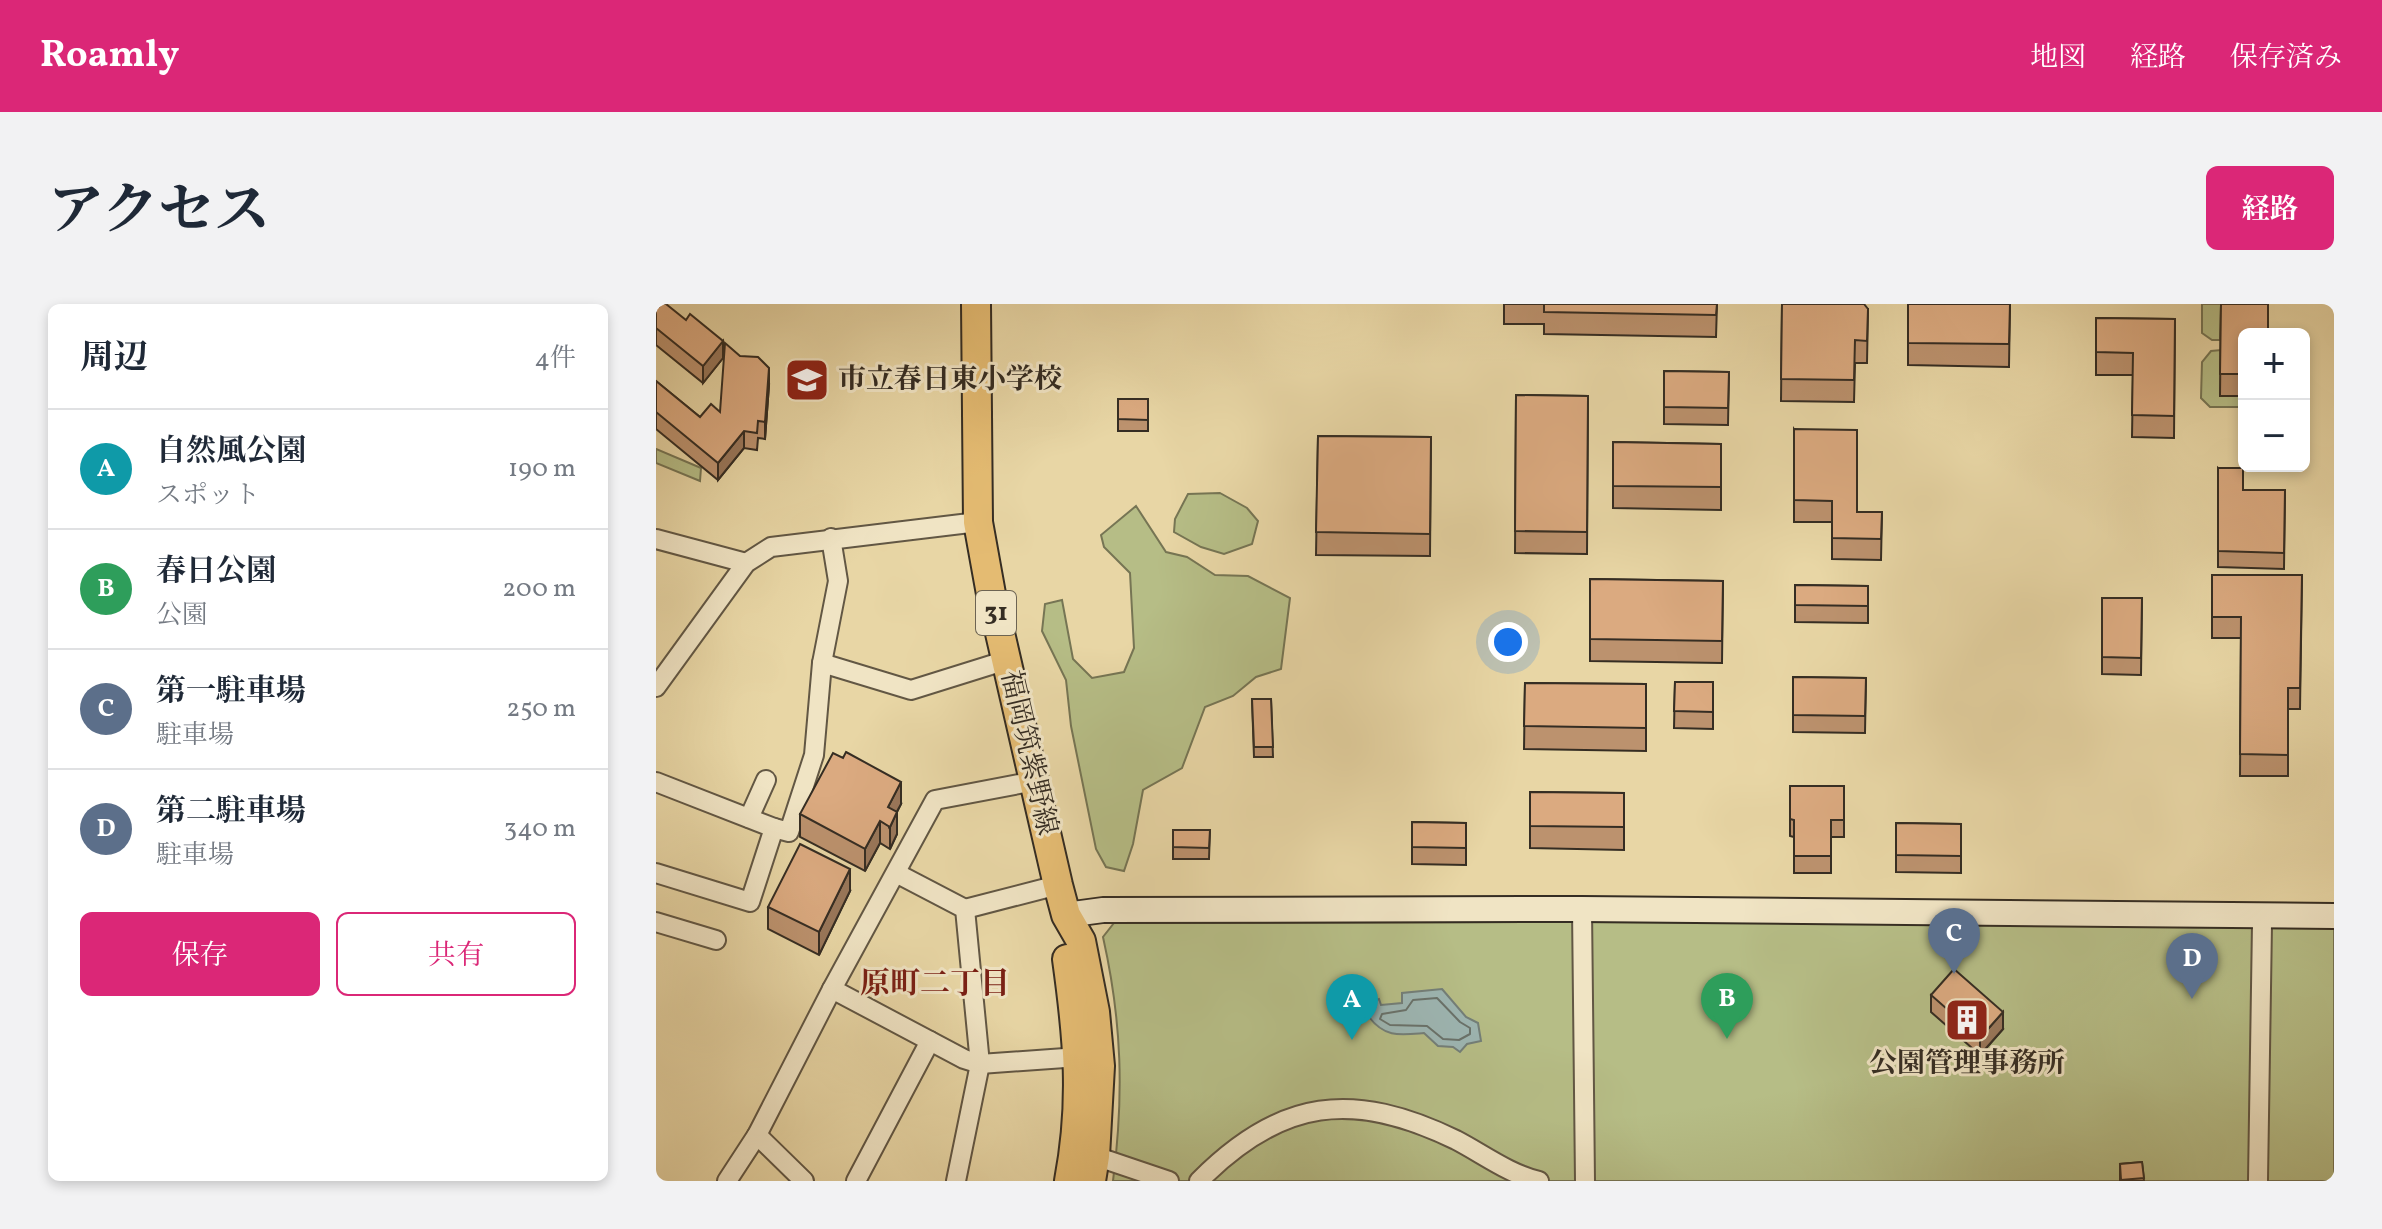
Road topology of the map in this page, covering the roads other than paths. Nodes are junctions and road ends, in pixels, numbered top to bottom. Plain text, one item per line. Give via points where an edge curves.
1 (976, 304) edge
2 (978, 522) junction
3 (831, 538) junction
4 (656, 539) edge
5 (746, 563) junction
6 (1007, 660) junction
7 (822, 663) junction
8 (656, 687) edge
9 (766, 780) dead end
10 (1035, 781) junction
11 (656, 782) edge
12 (749, 818) junction
13 (774, 828) junction
14 (656, 873) edge
15 (896, 873) junction
16 (1058, 885) junction
17 (965, 909) junction
18 (1582, 909) junction
19 (1066, 915) junction
20 (2334, 916) edge
21 (656, 922) edge
22 (2262, 924) dead end
23 (716, 940) dead end
24 (832, 989) junction
25 (930, 1041) junction
26 (1079, 1057) junction
27 (980, 1064) junction
28 (757, 1135) junction
29 (1093, 1169) edge
30 (2258, 1180) edge
31 (727, 1181) edge
32 (804, 1181) edge
33 (856, 1181) edge
34 (956, 1181) edge
35 (1069, 1181) edge
36 (1169, 1181) edge
37 (1199, 1181) edge
38 (1539, 1181) edge
39 (1585, 1181) edge

1 - 2 main road, 福岡筑紫野線 / 31
2 - 3 street
2 - 6 main road, 福岡筑紫野線 / 31
3 - 5 street via 771,547
3 - 7 street via 838,581
4 - 5 street
5 - 8 street
6 - 7 street via 911,690
6 - 10 main road, 福岡筑紫野線 / 31
7 - 13 street via 814,755 789,832
9 - 12 street
10 - 15 street via 935,800
10 - 16 main road, 福岡筑紫野線 / 31
11 - 12 street
12 - 13 street
13 - 14 street via 750,902
15 - 17 street
15 - 24 street
16 - 17 street
16 - 19 main road, 福岡筑紫野線 / 31
17 - 27 street
18 - 19 street via 1103,910
18 - 20 street
18 - 39 street
19 - 26 main road, 福岡筑紫野線 / 31 via 1064,942
19 - 29 main road, 福岡筑紫野線 / 31 via 1081,941 1095,1012 1100,1066
21 - 23 street
22 - 30 street
24 - 25 street
24 - 28 street
25 - 27 street
25 - 33 street
26 - 27 street
26 - 35 main road, 福岡筑紫野線 / 31 via 1079,1109
27 - 34 street
28 - 31 street
28 - 32 street
29 - 36 street
37 - 38 street via 1225,1155 1297,1115 1355,1107 1423,1124

